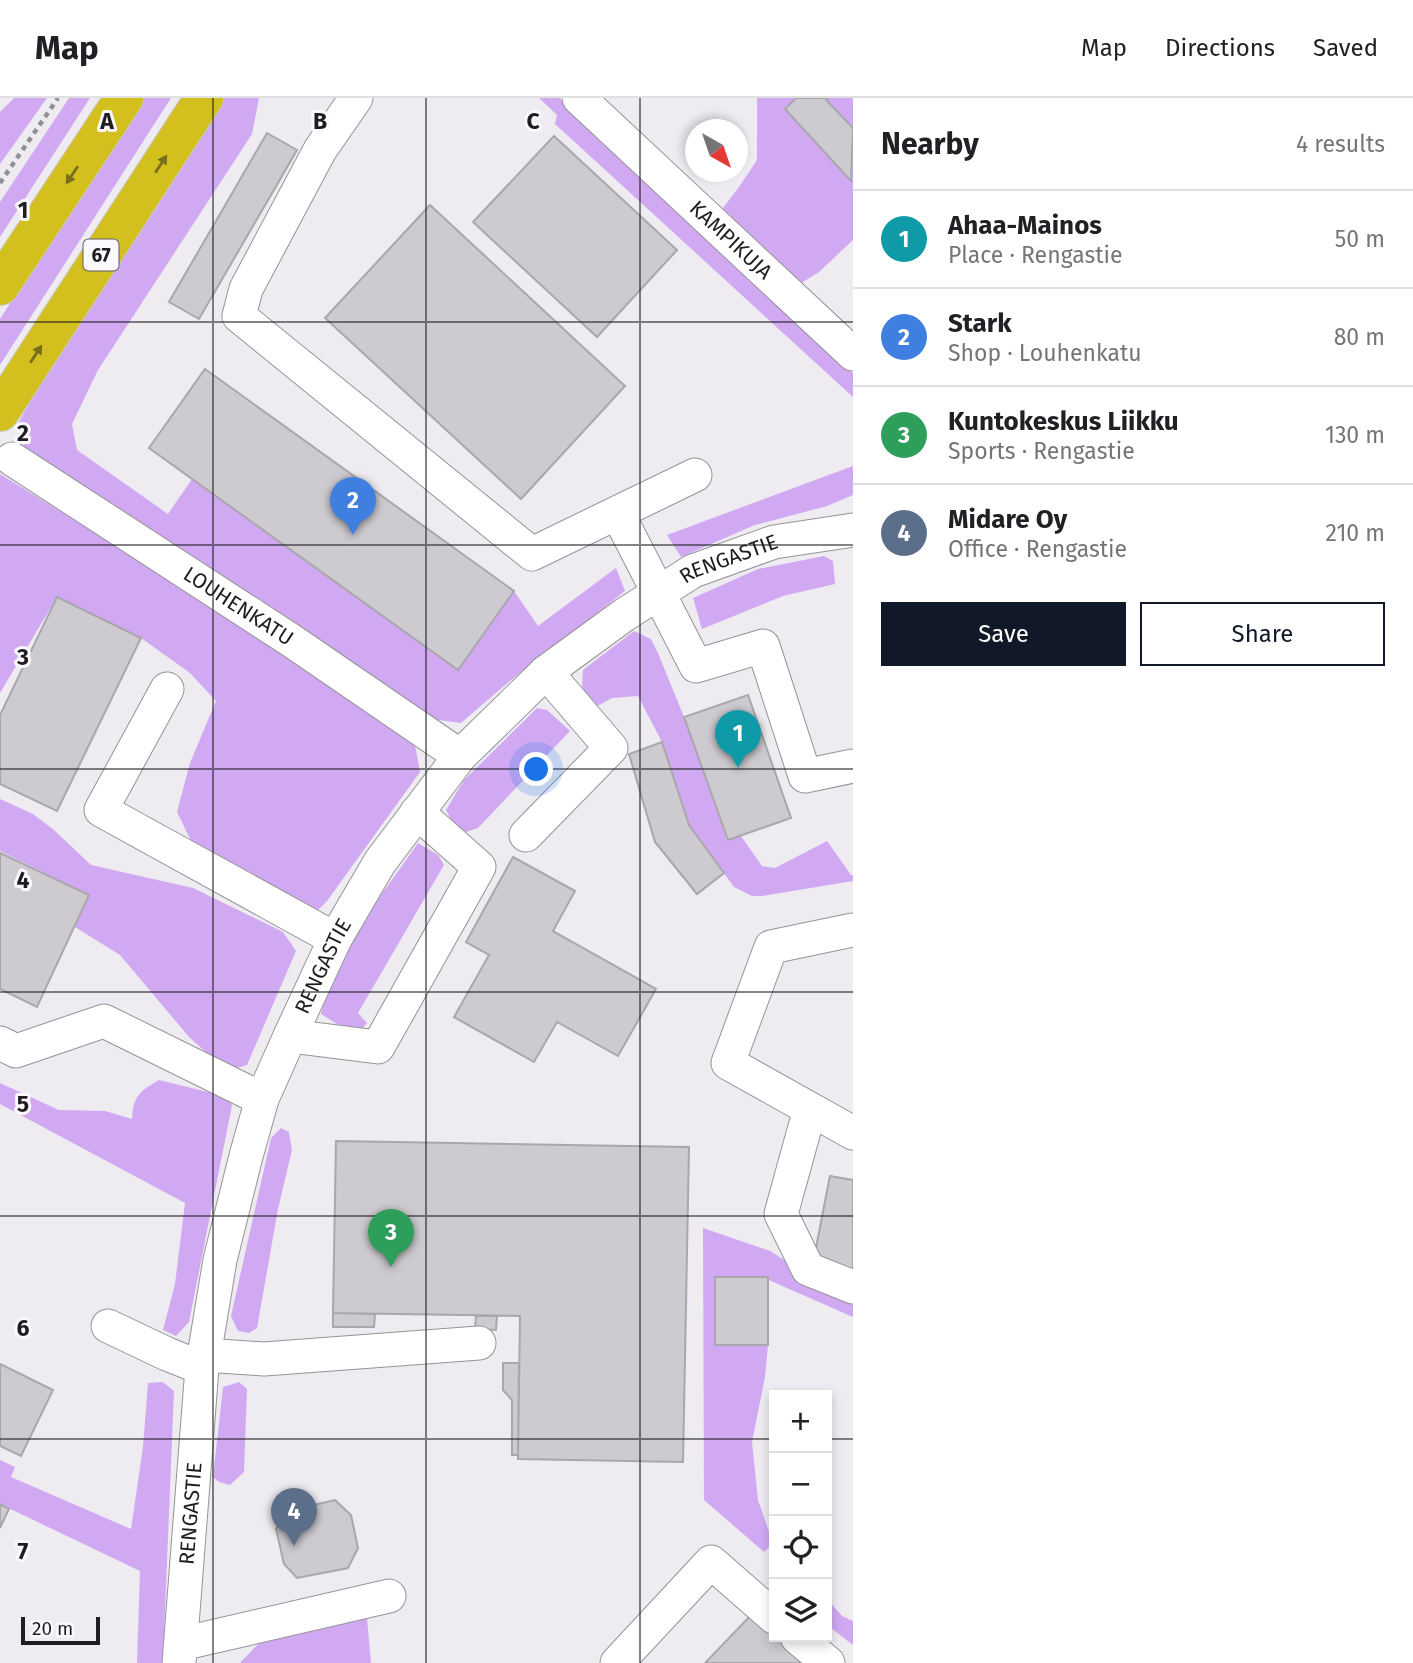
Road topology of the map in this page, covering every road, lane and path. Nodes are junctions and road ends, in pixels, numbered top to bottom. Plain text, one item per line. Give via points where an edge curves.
1 (58, 98) edge
2 (124, 98) edge
3 (204, 98) edge
4 (356, 98) edge
5 (579, 98) edge
6 (0, 183) edge
7 (0, 286) edge
8 (853, 354) edge
9 (0, 412) edge
10 (12, 459) dead end
11 (695, 475) dead end
12 (618, 514) junction
13 (853, 530) edge
14 (658, 593) junction
15 (546, 672) junction
16 (167, 689) dead end
17 (460, 756) junction
18 (853, 766) edge
19 (417, 812) junction
20 (526, 835) dead end
21 (853, 930) edge
22 (335, 939) junction
23 (290, 1036) junction
24 (0, 1044) edge
25 (262, 1099) junction
26 (810, 1109) junction
27 (853, 1133) edge
28 (853, 1287) edge
29 (108, 1326) dead end
30 (479, 1343) dead end
31 (203, 1361) junction
32 (389, 1596) dead end
33 (769, 1613) edge
34 (803, 1642) edge
35 (180, 1654) edge
36 (617, 1663) edge
37 (828, 1663) edge

1 - 6 path
2 -> 7 highway
9 -> 3 highway, 67
4 - 12 street via 320,150 246,289 239,316 532,554
5 - 8 street, KAMPIKUJA
10 - 17 street, LOUHENKATU
11 - 12 street
12 - 14 street
13 - 14 street, RENGASTIE via 774,542 693,571
14 - 15 street, RENGASTIE
14 - 18 street via 696,666 762,646 805,776
15 - 17 street, RENGASTIE
15 - 20 street via 611,748
16 - 22 street via 101,810
17 - 19 street, RENGASTIE
19 - 22 street, RENGASTIE via 380,862
19 - 23 street via 479,867 378,1047
21 - 26 street via 771,947 728,1063
22 - 23 street, RENGASTIE
23 - 25 street, RENGASTIE
24 - 25 street via 16,1051 104,1021
25 - 31 street, RENGASTIE via 220,1260
26 - 27 street
26 - 28 street via 780,1214 807,1269
29 - 31 street via 167,1354
30 - 31 street
31 - 35 street, RENGASTIE
32 - 35 street
33 - 36 street via 711,1562
34 - 37 street

